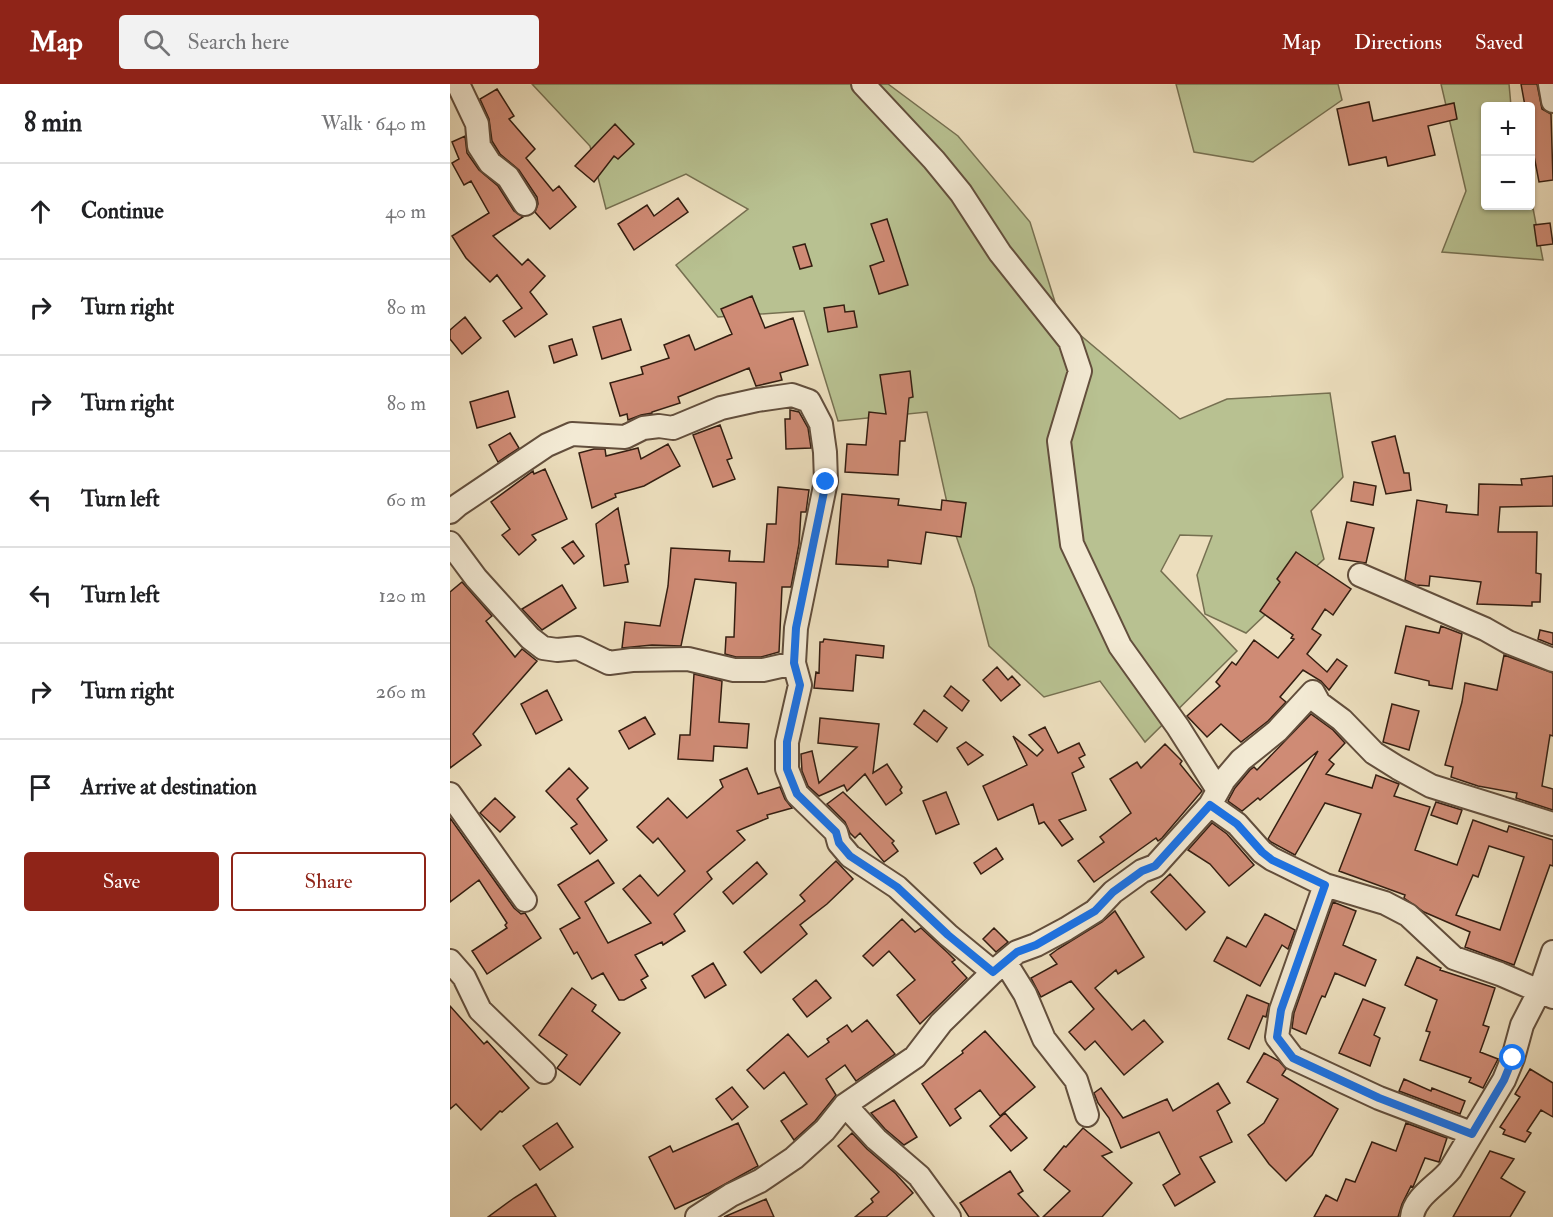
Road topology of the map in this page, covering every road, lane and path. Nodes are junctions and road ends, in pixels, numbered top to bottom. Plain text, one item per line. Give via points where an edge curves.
1 (458, 84) edge
2 (863, 84) edge
3 (1550, 84) edge
4 (1553, 101) edge
5 (525, 204) dead end
6 (450, 512) edge
7 (454, 557) edge
8 (1360, 575) dead end
9 (1553, 660) edge
10 (794, 663) junction
11 (450, 794) edge
12 (1214, 798) junction
13 (1553, 824) edge
14 (1325, 885) junction
15 (525, 900) dead end
16 (1553, 952) edge
17 (450, 962) edge
18 (999, 967) junction
19 (1547, 994) edge
20 (544, 1072) dead end
21 (845, 1105) junction
22 (1087, 1115) dead end
23 (1472, 1134) junction
24 (700, 1216) edge
25 (949, 1217) edge
26 (1412, 1217) edge

1 - 5 street via 477,124 479,146 490,163 508,177
2 - 12 street via 962,193 1000,253 1070,341 1080,370 1059,441 1072,544 1120,646 1178,727
3 - 4 street
6 - 10 street via 547,445 572,434 625,437 644,428 673,428 721,408 757,400 792,395 809,401 821,424 826,482 796,628
7 - 10 street via 543,648 578,648 609,663 688,659 734,670 763,670
8 - 9 street
10 - 18 street via 800,685 787,742 787,769 797,794 836,832 850,856 897,887 948,935
11 - 15 street
12 - 13 street via 1242,760 1313,692 1319,703 1374,753 1398,768 1431,786
12 - 14 street via 1272,860
12 - 18 street via 1155,866 1113,892 1095,911 1017,952
14 - 19 street via 1385,903 1408,915 1454,958
14 - 23 street via 1281,1010 1277,1037 1293,1058 1379,1098
16 - 19 street
17 - 20 street via 464,977 480,1010
18 - 21 street via 941,1023 915,1057
18 - 22 street via 1025,994 1044,1040 1076,1080
19 - 23 street via 1522,1025 1504,1080
21 - 24 street via 794,1158
21 - 25 street via 876,1139 919,1176
23 - 26 street via 1450,1170 1421,1198

